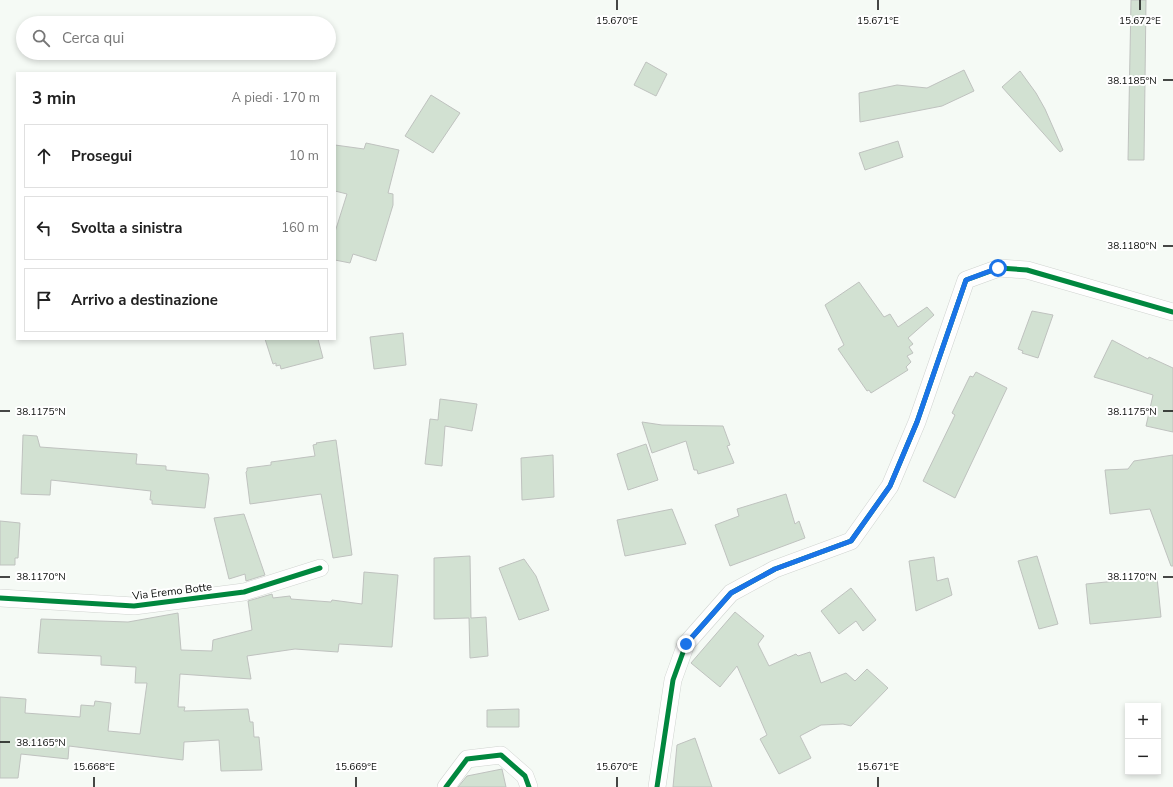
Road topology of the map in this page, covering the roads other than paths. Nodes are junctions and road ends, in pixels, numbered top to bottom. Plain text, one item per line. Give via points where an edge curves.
1 (1173, 312) edge
2 (320, 568) dead end
3 (0, 598) edge
4 (446, 787) edge
5 (529, 787) edge
6 (657, 787) edge

1 - 6 street via 1027,270 998,268 966,280 917,422 890,486 851,541 775,569 731,593 686,644 673,680
2 - 3 street, Via Eremo Botte via 244,592 134,606
4 - 5 street via 467,759 501,755 525,776

